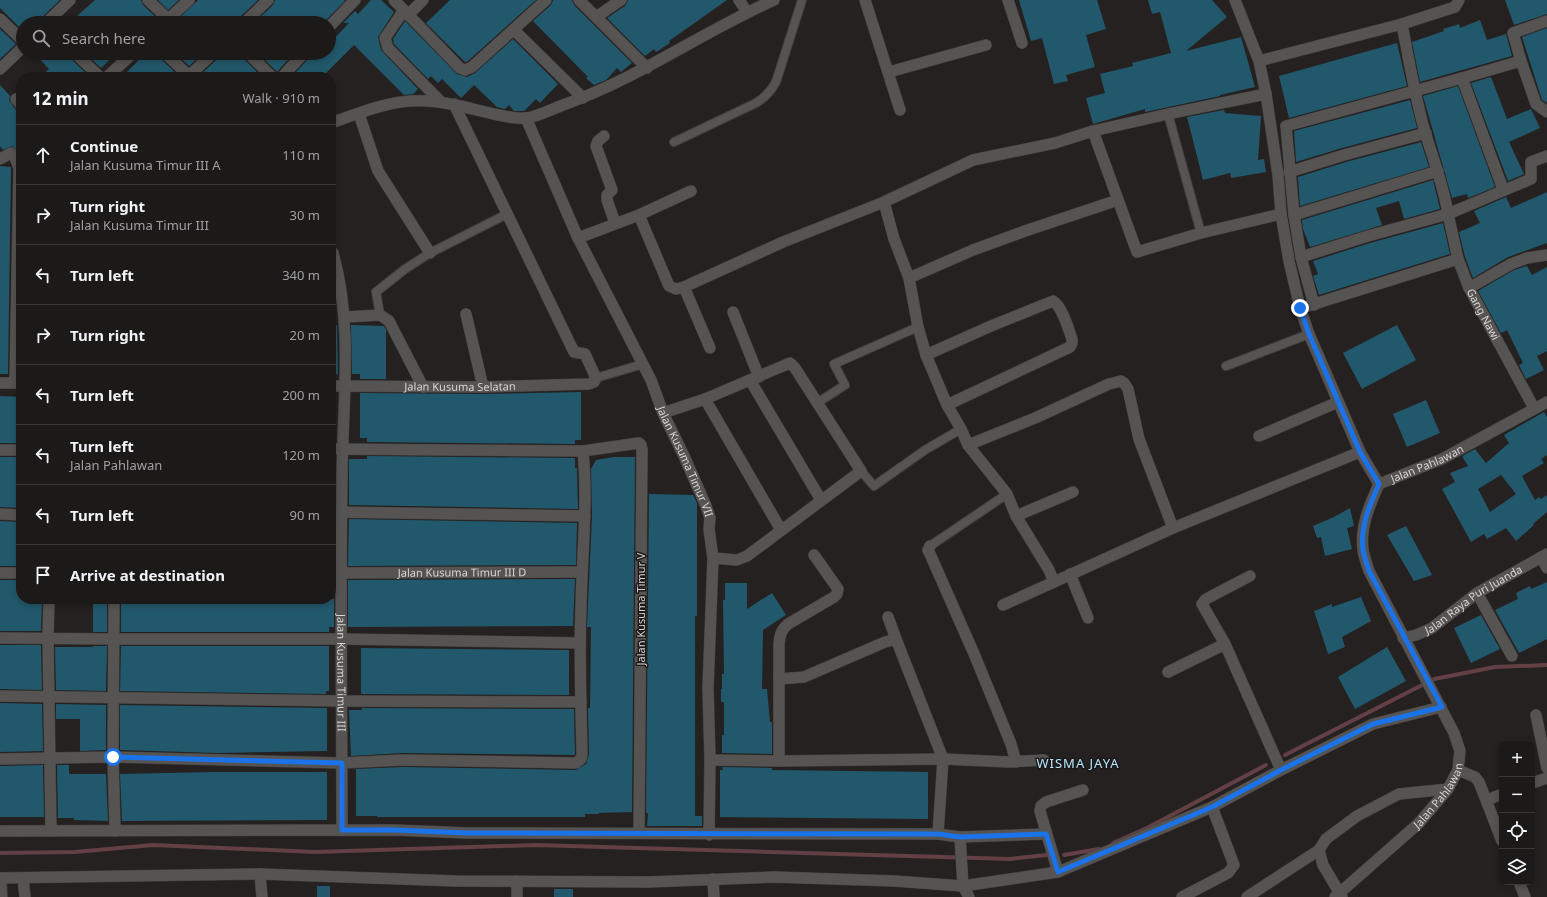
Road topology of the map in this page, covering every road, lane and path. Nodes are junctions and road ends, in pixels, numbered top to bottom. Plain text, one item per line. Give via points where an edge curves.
1 (70, 0) edge
2 (148, 0) edge
3 (189, 0) edge
4 (268, 0) edge
5 (355, 0) edge
6 (394, 0) edge
7 (423, 0) edge
8 (546, 0) edge
9 (579, 0) edge
10 (621, 0) edge
11 (739, 0) edge
12 (774, 0) edge
13 (802, 0) edge
14 (865, 0) edge
15 (1008, 0) edge
16 (1235, 0) edge
17 (1459, 0) edge
18 (747, 12) junction
19 (406, 13) junction
20 (53, 16) edge
21 (162, 16) edge
22 (171, 16) edge
23 (251, 16) edge
24 (596, 17) junction
25 (0, 19) edge
26 (336, 20) edge
27 (1547, 21) edge
28 (1402, 24) junction
29 (514, 30) junction
30 (16, 34) edge
31 (1022, 43) dead end
32 (986, 46) dead end
33 (16, 54) edge
34 (82, 60) edge
35 (125, 60) edge
36 (173, 60) edge
37 (206, 60) edge
38 (255, 60) edge
39 (298, 60) edge
40 (1258, 61) junction
41 (1521, 61) junction
42 (647, 68) junction
43 (0, 69) edge
44 (95, 72) edge
45 (112, 72) edge
46 (186, 72) edge
47 (194, 72) edge
48 (267, 72) edge
49 (287, 72) edge
50 (888, 72) junction
51 (1462, 78) junction
52 (1414, 91) junction
53 (1266, 94) junction
54 (583, 98) junction
55 (441, 102) junction
56 (454, 104) junction
57 (900, 110) dead end
58 (1547, 112) edge
59 (359, 114) junction
60 (1168, 114) junction
61 (526, 118) junction
62 (336, 121) edge
63 (1093, 131) junction
64 (1426, 133) junction
65 (604, 136) dead end
66 (674, 142) dead end
67 (1547, 156) edge
68 (0, 159) edge
69 (16, 160) edge
70 (1438, 171) junction
71 (1289, 172) junction
72 (1503, 190) junction
73 (691, 191) dead end
74 (1118, 200) junction
75 (884, 202) junction
76 (1448, 211) junction
77 (507, 214) junction
78 (1281, 214) junction
79 (639, 215) junction
80 (1294, 215) junction
81 (615, 223) junction
82 (1201, 233) junction
83 (578, 238) junction
84 (430, 253) junction
85 (1547, 255) edge
86 (1301, 257) junction
87 (1458, 259) junction
88 (336, 269) edge
89 (908, 278) junction
90 (684, 287) junction
91 (1469, 288) junction
92 (1314, 304) junction
93 (1300, 308) junction
94 (733, 312) dead end
95 (466, 314) dead end
96 (380, 315) junction
97 (345, 317) junction
98 (918, 327) junction
99 (1309, 334) junction
100 (710, 348) dead end
101 (926, 355) junction
102 (643, 364) junction
103 (1226, 366) dead end
104 (754, 378) junction
105 (592, 381) junction
106 (0, 383) edge
107 (16, 383) edge
108 (336, 386) edge
109 (346, 386) junction
110 (423, 387) junction
111 (483, 387) junction
112 (705, 399) junction
113 (818, 402) junction
114 (1338, 402) junction
115 (1547, 402) edge
116 (947, 404) junction
117 (1534, 408) junction
118 (663, 413) junction
119 (961, 429) junction
120 (1259, 436) dead end
121 (968, 445) junction
122 (336, 449) edge
123 (0, 450) edge
124 (16, 450) edge
125 (583, 451) junction
126 (1360, 452) junction
127 (861, 471) junction
128 (1379, 484) junction
129 (1073, 492) dead end
130 (1007, 494) junction
131 (821, 500) junction
132 (336, 512) edge
133 (0, 514) edge
134 (16, 514) edge
135 (585, 516) junction
136 (1016, 516) junction
137 (1173, 528) junction
138 (781, 530) junction
139 (930, 546) joint
140 (814, 555) dead end
141 (1544, 556) edge
142 (713, 558) junction
143 (1547, 568) edge
144 (336, 572) edge
145 (582, 572) junction
146 (0, 573) edge
147 (16, 573) edge
148 (1070, 574) junction
149 (1250, 576) dead end
150 (1054, 582) junction
151 (1477, 593) junction
152 (49, 604) edge
153 (114, 604) edge
154 (1003, 605) dead end
155 (888, 617) dead end
156 (1088, 618) dead end
157 (0, 638) edge
158 (48, 638) junction
159 (341, 638) junction
160 (1403, 638) junction
161 (113, 639) junction
162 (896, 639) junction
163 (580, 643) junction
164 (1225, 644) junction
165 (1512, 656) dead end
166 (1168, 672) dead end
167 (779, 679) junction
168 (0, 696) edge
169 (49, 696) junction
170 (114, 698) junction
171 (343, 701) junction
172 (581, 702) junction
173 (1442, 707) junction
174 (1536, 715) dead end
175 (113, 757) junction
176 (0, 759) edge
177 (50, 759) junction
178 (943, 759) junction
179 (710, 760) junction
180 (1044, 760) dead end
181 (779, 761) junction
182 (1016, 762) junction
183 (342, 763) junction
184 (1547, 768) edge
185 (1281, 770) junction
186 (1458, 770) junction
187 (1547, 778) edge
188 (1535, 782) edge
189 (1448, 789) junction
190 (1083, 790) dead end
191 (1499, 795) edge
192 (1487, 800) junction
193 (1212, 807) junction
194 (342, 830) junction
195 (0, 831) edge
196 (51, 831) junction
197 (115, 831) junction
198 (639, 833) junction
199 (938, 834) junction
200 (1046, 834) junction
201 (1499, 834) edge
202 (708, 835) junction
203 (960, 842) junction
204 (1319, 850) junction
205 (1058, 872) junction
206 (260, 874) junction
207 (1, 878) edge
208 (23, 878) junction
209 (713, 879) junction
210 (517, 881) junction
211 (1520, 885) edge
212 (963, 886) junction
213 (2, 896) edge
214 (1339, 896) edge
215 (25, 897) edge
216 (262, 897) edge
217 (517, 897) edge
218 (714, 897) edge
219 (969, 897) edge
220 (1182, 897) edge
221 (1247, 897) edge
222 (1525, 897) edge

1 - 20 street
2 - 21 street
3 - 22 street
4 - 23 street
5 - 26 street
6 - 19 street
7 - 19 street
8 - 29 street
9 - 24 street
10 - 24 street
11 - 18 street
12 - 18 street
13 - 66 lane via 771,91 764,98
14 - 50 street
15 - 31 street
16 - 40 street
17 - 28 street via 1455,7
18 - 42 street
19 - 29 street via 462,70 468,69
19 - 55 street via 385,38 385,42
24 - 42 street
25 - 30 street
27 - 41 street via 1513,33
28 - 40 street
28 - 52 street, Gang Nawi
29 - 54 street
32 - 50 street
33 - 43 street
34 - 44 street
35 - 45 street
36 - 46 street
37 - 47 street
38 - 48 street
39 - 49 street
40 - 53 street
41 - 51 street
41 - 58 street via 1536,104
42 - 54 street
50 - 57 street
51 - 52 street
51 - 72 street
52 - 64 street, Gang Nawi
52 - 71 street via 1286,126
53 - 60 street
53 - 78 street via 1278,168
54 - 61 street
55 - 56 street
55 - 59 street via 392,103
56 - 61 street
56 - 77 street
59 - 62 street
59 - 84 street via 378,171
60 - 63 street
60 - 82 lane
61 - 83 street, Jalan Kusuma Timur VII
63 - 74 street
63 - 75 street via 1055,143 973,160
64 - 70 street, Gang Nawi
64 - 71 street
65 - 81 street via 596,146 612,190 607,195 607,200
67 - 72 street via 1531,162 1531,179
68 - 69 street via 11,153
70 - 76 street, Gang Nawi
70 - 80 street
71 - 80 street
72 - 76 street
73 - 79 street
74 - 82 street via 1137,252
74 - 89 street via 1025,231
75 - 89 street
75 - 90 street via 783,242
76 - 86 street
76 - 87 street, Gang Nawi
77 - 84 lane
77 - 105 street via 574,352 585,354
78 - 82 street
78 - 93 street
79 - 81 street
79 - 90 street via 668,286 676,289
80 - 86 street
81 - 83 street
83 - 102 street, Jalan Kusuma Timur VII
84 - 96 lane via 376,292
85 - 91 street via 1511,264
86 - 92 street
87 - 91 street, Gang Nawi
87 - 92 street
88 - 97 street, Jalan Kusuma Timur III
89 - 98 street
90 - 100 street
91 - 117 street, Gang Nawi
92 - 93 street
93 - 99 street
94 - 104 street
95 - 111 street
96 - 97 street
96 - 110 street via 389,321
97 - 109 street, Jalan Kusuma Timur III
98 - 101 street
98 - 113 lane via 834,364 845,385
99 - 103 lane
99 - 114 street
101 - 116 street
101 - 116 street via 1053,301 1057,303 1065,320 1072,339 1070,346
102 - 105 lane
102 - 118 street, Jalan Kusuma Timur VII
104 - 112 street
104 - 113 street via 790,363
104 - 131 street
105 - 111 street, Jalan Kusuma Selatan
106 - 107 street
108 - 109 street, Jalan Kusuma Selatan
109 - 110 street, Jalan Kusuma Selatan
109 - 122 street, Jalan Kusuma Timur III
110 - 111 street, Jalan Kusuma Selatan
112 - 118 street
112 - 138 street
113 - 127 street
114 - 120 street
114 - 126 street
115 - 117 street, Jalan Pahlawan
116 - 119 street
117 - 128 street, Jalan Pahlawan via 1442,459
118 - 142 street, Jalan Kusuma Timur VII via 706,506 710,518
119 - 121 street
119 - 127 lane via 874,486
121 - 130 street
121 - 137 street via 1035,418 1108,384 1121,381 1128,389 1139,439
122 - 125 street
122 - 132 street, Jalan Kusuma Timur III
123 - 124 street
125 - 135 street
125 - 198 street, Jalan Kusuma Timur V via 638,443 642,449
126 - 128 street
126 - 137 street
127 - 131 street
128 - 160 street, Jalan Pahlawan via 1368,507 1363,550 1369,571
129 - 136 street
130 - 136 street
130 - 139 lane
131 - 138 street
132 - 135 street
132 - 144 street, Jalan Kusuma Timur III
133 - 134 street
135 - 145 street
136 - 150 street
137 - 148 street
138 - 142 street via 747,556 737,560
139 - 182 street via 928,550 975,656
140 - 167 street via 838,589 837,594 782,628 779,644
141 - 143 street
141 - 151 street, Jalan Raya Puri Juanda
142 - 179 street, Jalan Kusuma Timur VII via 708,688
144 - 145 street, Jalan Kusuma Timur III D
144 - 159 street, Jalan Kusuma Timur III
145 - 163 street
146 - 147 street
148 - 150 street
148 - 156 street
149 - 164 street via 1206,599 1202,604
150 - 154 street
151 - 160 street, Jalan Raya Puri Juanda via 1432,628
151 - 165 street
152 - 158 street
153 - 161 street
155 - 162 street
157 - 158 street
158 - 161 street
158 - 169 street
159 - 161 street
159 - 163 street
159 - 171 street, Jalan Kusuma Timur III
160 - 173 street, Jalan Pahlawan
161 - 170 street
162 - 167 street via 804,677
162 - 178 street
163 - 172 street
164 - 166 street
164 - 185 street
167 - 181 street
168 - 169 street
169 - 170 street
169 - 177 street
170 - 171 street
170 - 175 street
171 - 172 street
171 - 183 street, Jalan Kusuma Timur III
172 - 183 street via 582,754 581,759 576,762 402,760
173 - 185 street via 1373,724
173 - 186 street, Jalan Pahlawan via 1460,751
174 - 184 street
175 - 177 street
175 - 183 street
175 - 197 street
176 - 177 street
177 - 196 street
178 - 181 street
178 - 182 street
178 - 199 street
179 - 181 street
179 - 202 street, Jalan Kusuma Timur VII
180 - 182 street
183 - 194 street, Jalan Kusuma Timur III
185 - 193 street
186 - 189 street, Jalan Pahlawan
186 - 192 street via 1475,777
187 - 188 street
189 - 204 street via 1399,794 1358,816 1326,839
189 - 214 street, Jalan Pahlawan via 1420,823
190 - 200 street via 1041,806
191 - 192 street
192 - 201 street
193 - 205 street
193 - 220 street via 1234,865 1228,873
194 - 197 street
194 - 198 street
195 - 196 street
196 - 197 street
198 - 202 street
199 - 202 street
199 - 203 street
200 - 203 street
200 - 205 street
203 - 212 street
204 - 214 street via 1323,865
204 - 221 street
205 - 212 street
206 - 208 street
206 - 210 street
206 - 216 street
207 - 208 street
207 - 213 lane
208 - 215 street
209 - 210 street via 648,882
209 - 212 street via 839,878
209 - 218 street
210 - 217 street
211 - 222 street
212 - 219 street

